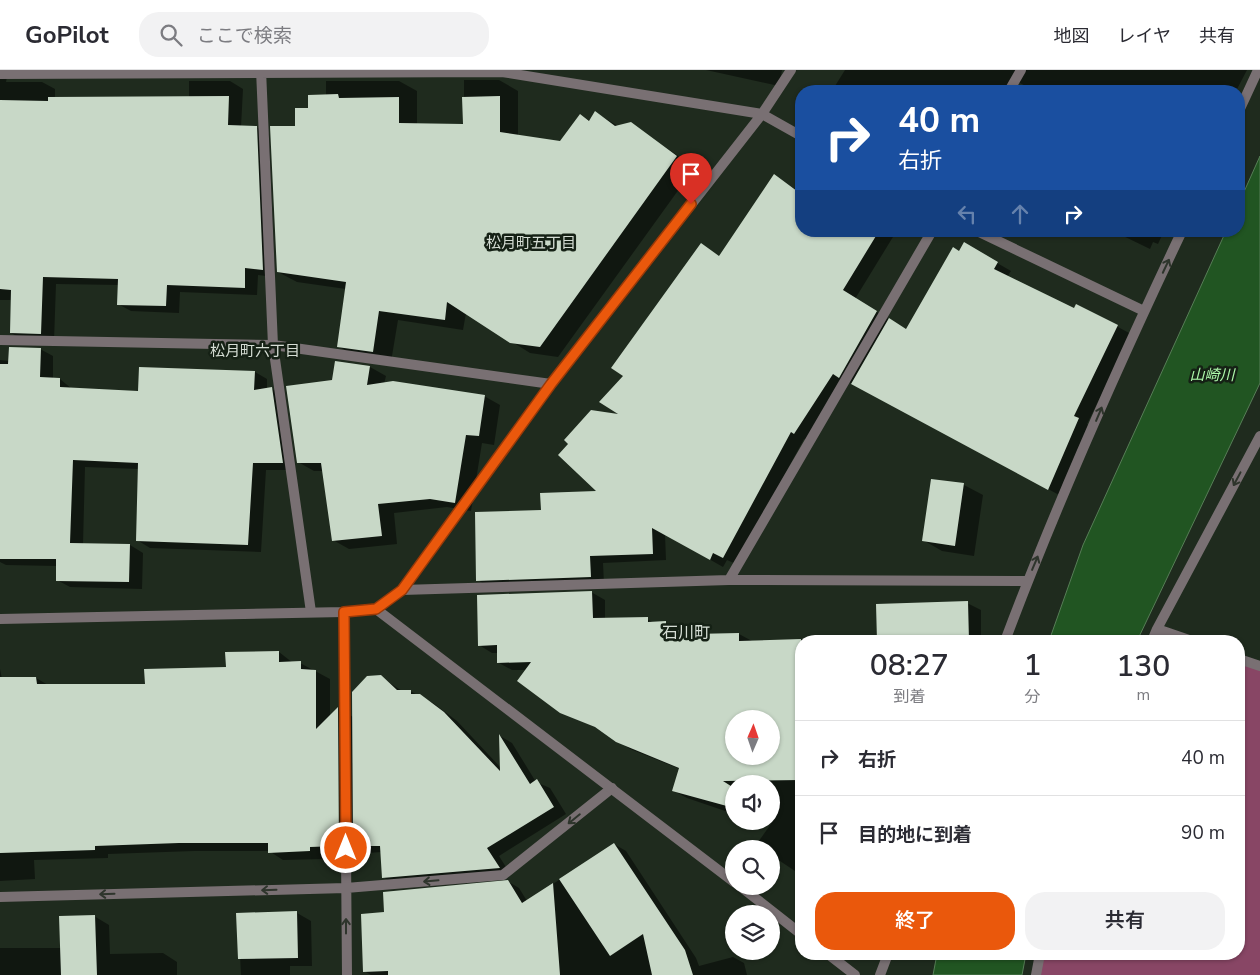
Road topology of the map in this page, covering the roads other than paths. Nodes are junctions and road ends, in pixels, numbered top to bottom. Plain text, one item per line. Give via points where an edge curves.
1 (792, 70) edge
2 (1021, 70) edge
3 (1258, 70) edge
4 (261, 72) edge
5 (0, 74) edge
6 (1012, 85) edge
7 (1245, 98) edge
8 (762, 114) junction
9 (795, 133) edge
10 (929, 237) edge
11 (990, 237) edge
12 (1179, 237) edge
13 (1144, 311) junction
14 (0, 340) edge
15 (273, 345) junction
16 (551, 384) junction
17 (1260, 436) edge
18 (729, 580) junction
19 (1027, 582) junction
20 (402, 590) junction
21 (376, 609) junction
22 (311, 612) junction
23 (344, 612) junction
24 (0, 619) edge
25 (1157, 629) junction
26 (1006, 635) edge
27 (1154, 635) edge
28 (1174, 635) edge
29 (1245, 660) edge
30 (1260, 666) edge
31 (612, 788) junction
32 (725, 875) edge
33 (346, 888) junction
34 (751, 895) edge
35 (0, 897) edge
36 (795, 929) edge
37 (836, 960) edge
38 (886, 960) edge
39 (1039, 960) edge
40 (347, 975) edge
41 (855, 975) edge
42 (880, 975) edge
43 (1036, 975) edge

1 - 8 street
2 - 6 street
3 - 7 street
4 - 5 street
4 - 8 street via 502,72
4 - 15 street
8 - 9 street
8 - 16 street
10 - 18 street
11 - 13 street
13 -> 12 street
19 -> 13 street
14 - 15 street
15 - 16 street
15 - 22 street
16 - 20 street
17 -> 25 street
18 - 19 street
18 - 20 street
19 - 26 street
20 - 21 street
21 - 23 street
21 - 31 street
22 - 23 street
22 - 24 street
23 - 33 street
25 - 27 street
25 - 28 street
29 - 30 street
31 - 32 street
31 -> 33 street via 503,875
33 -> 35 street
40 -> 33 street
34 - 36 street
37 - 41 street
38 - 42 street
39 - 43 street

